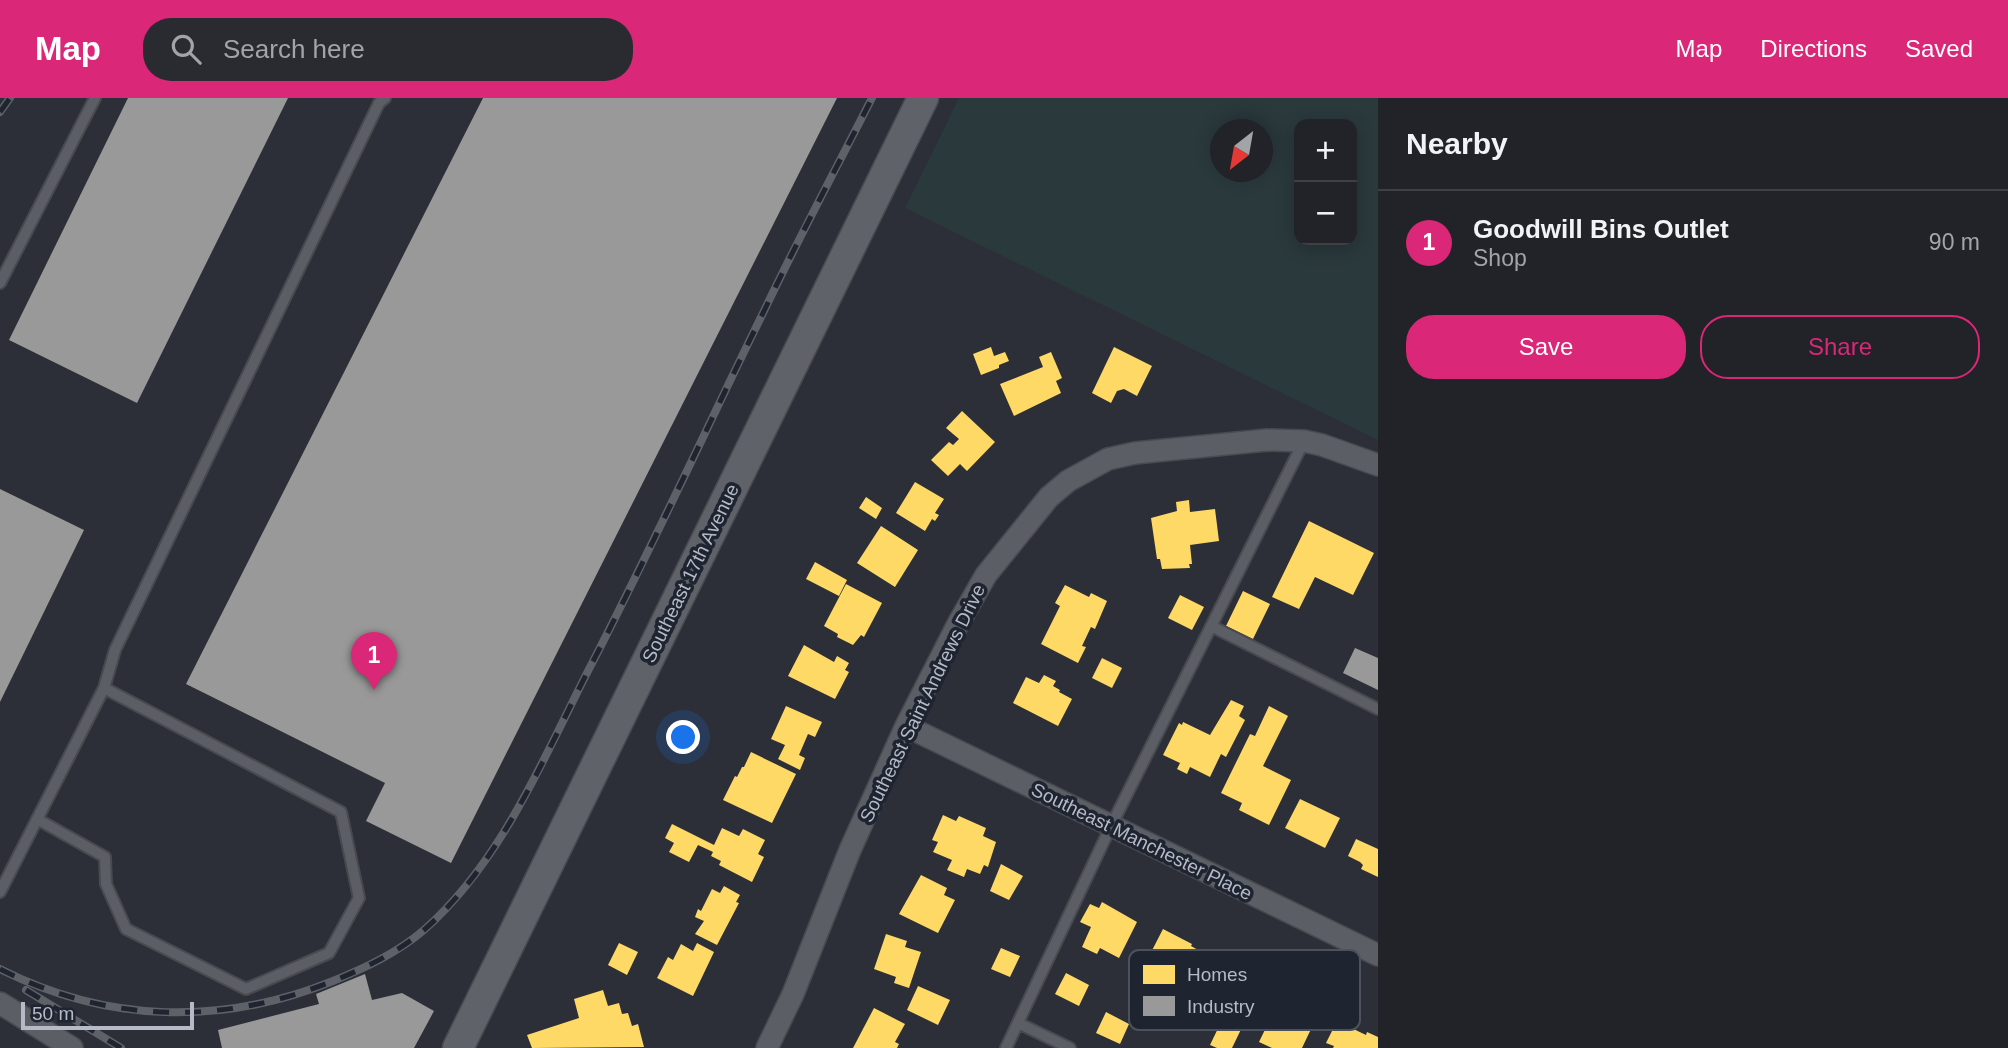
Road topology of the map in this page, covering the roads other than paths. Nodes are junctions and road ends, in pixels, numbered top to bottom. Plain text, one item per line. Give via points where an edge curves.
1 (95, 98) edge
2 (385, 98) edge
3 (923, 98) edge
4 (0, 283) edge
5 (1304, 441) junction
6 (1378, 465) edge
7 (1211, 626) junction
8 (104, 688) junction
9 (1378, 709) edge
10 (906, 726) junction
11 (37, 819) junction
12 (1111, 826) junction
13 (0, 892) edge
14 (1378, 956) edge
15 (0, 1003) edge
16 (1018, 1023) junction
17 (72, 1048) edge
18 (458, 1048) edge
19 (767, 1048) edge
20 (1006, 1048) edge
21 (1070, 1048) edge

1 - 4 lane
2 - 8 lane via 115,650
3 - 18 main road, Southeast 17th Avenue
5 - 6 street, Southeast Saint Andrews Drive
5 - 7 lane
5 - 10 street, Southeast Saint Andrews Drive via 1267,440 1135,453 1108,459 1068,481 1049,497 986,575
7 - 9 lane
7 - 12 lane
8 - 11 lane
8 - 11 lane via 341,812 359,898 329,954 246,989 126,929 106,884 105,857
10 - 12 street, Southeast Manchester Place
10 - 19 street, Southeast Saint Andrews Drive
11 - 13 lane
12 - 14 street, Southeast Manchester Place
12 - 16 lane
15 - 17 street
16 - 20 lane
16 - 21 lane

